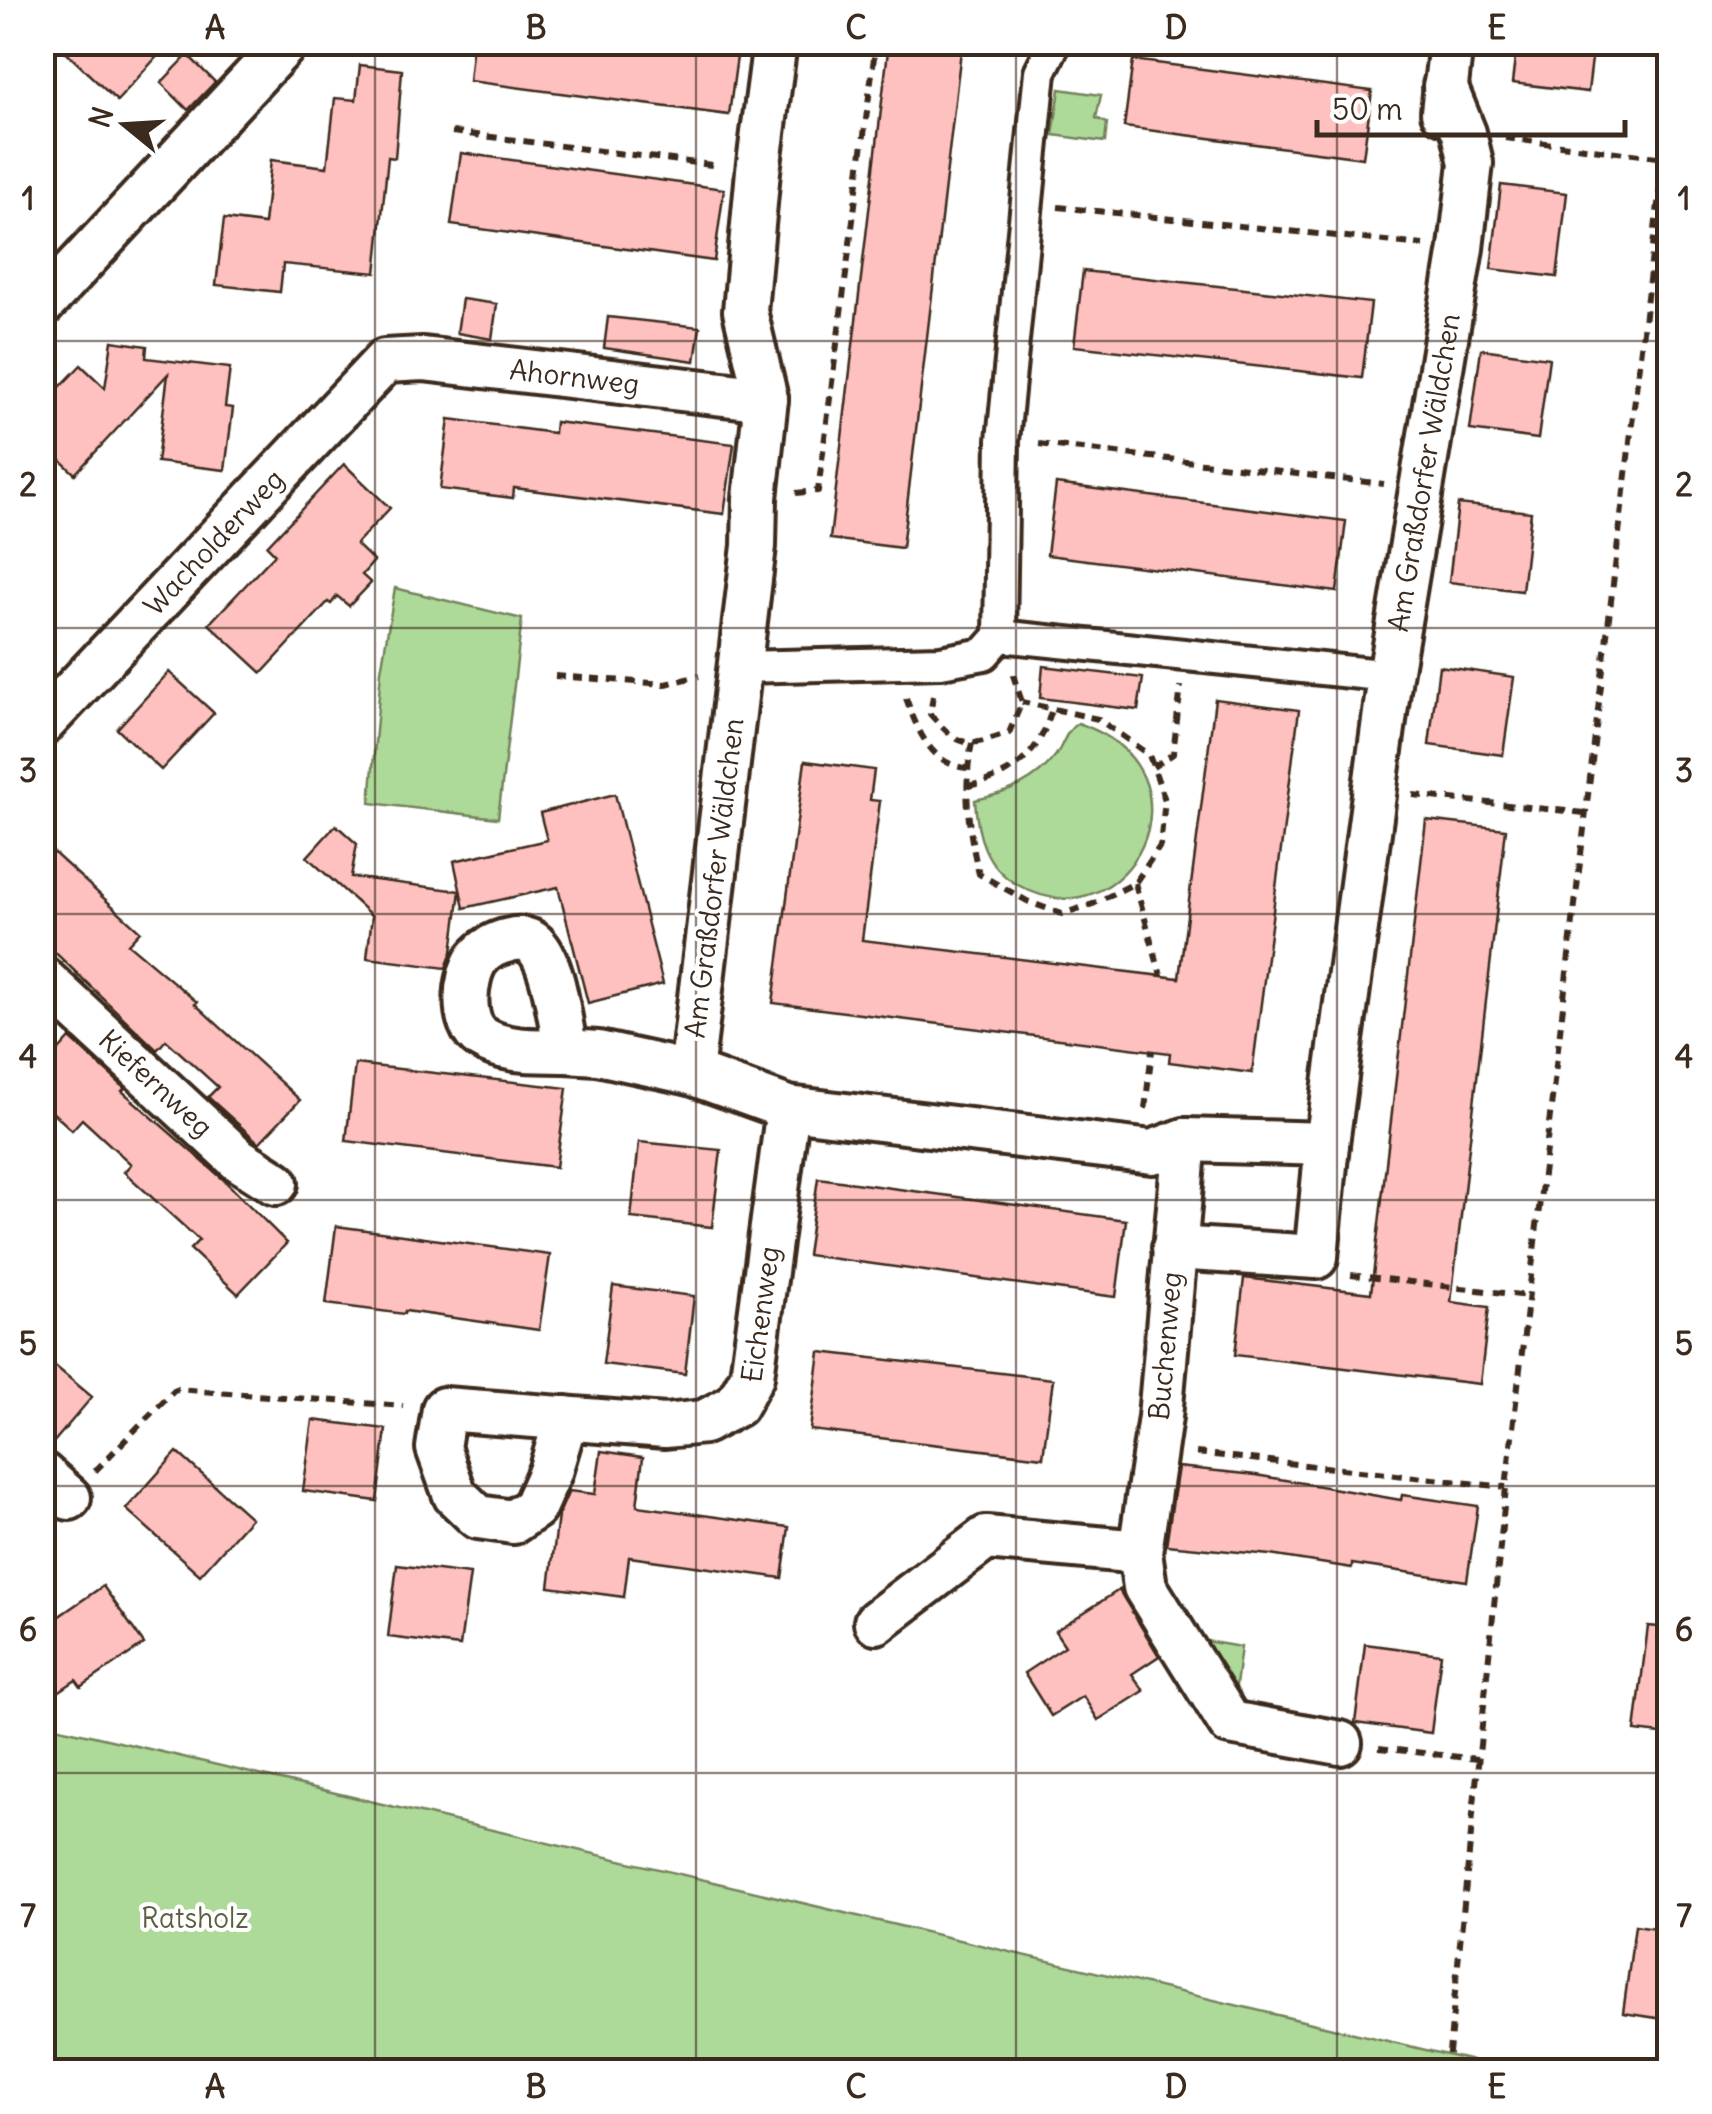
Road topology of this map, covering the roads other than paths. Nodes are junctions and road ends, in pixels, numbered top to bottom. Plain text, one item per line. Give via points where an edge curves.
1 (288, 42) edge
2 (775, 42) edge
3 (1055, 42) edge
4 (1448, 61) edge
5 (1462, 233) junction
6 (42, 305) edge
7 (385, 362) joint
8 (766, 400) junction
9 (1000, 636) junction
10 (739, 667) junction
11 (1390, 676) junction
12 (42, 724) edge
13 (42, 978) edge
14 (566, 1052) dead end
15 (691, 1073) junction
16 (788, 1108) junction
17 (1185, 1140) junction
18 (1327, 1144) junction
19 (276, 1183) dead end
20 (1174, 1248) junction
21 (566, 1418) junction
22 (1140, 1552) junction
23 (876, 1622) dead end
24 (1340, 1743) road end

1 - 6 street
2 - 8 street, Am Graßdorfer Wäldchen via 746,312
3 - 9 street via 1040,72 1003,440
4 - 5 street, Am Graßdorfer Wäldchen via 1471,163
4 - 5 street via 1440,162
5 - 11 street, Am Graßdorfer Wäldchen
7 - 8 street, Ahornweg via 423,359
7 - 12 street, Wacholderweg
8 - 10 street, Am Graßdorfer Wäldchen
9 - 10 street via 984,654 941,662
9 - 11 street
10 - 15 street, Am Graßdorfer Wäldchen
11 - 18 street, Am Graßdorfer Wäldchen
13 - 19 street, Kiefernweg via 238,1159
14 - 15 street
15 - 16 street, Am Graßdorfer Wäldchen
16 - 17 street, Am Graßdorfer Wäldchen via 1152,1152
16 - 21 street, Eichenweg via 752,1376 736,1405 704,1422 665,1426
17 - 18 street, Am Graßdorfer Wäldchen
17 - 20 street, Buchenweg
18 - 20 street, Am Graßdorfer Wäldchen via 1316,1257
20 - 22 street, Buchenweg
21 - 21 street, Eichenweg via 444,1409 438,1448 456,1495 478,1517 513,1522 534,1508
22 - 23 street via 986,1538
22 - 24 street, Buchenweg via 1145,1587 1230,1724

